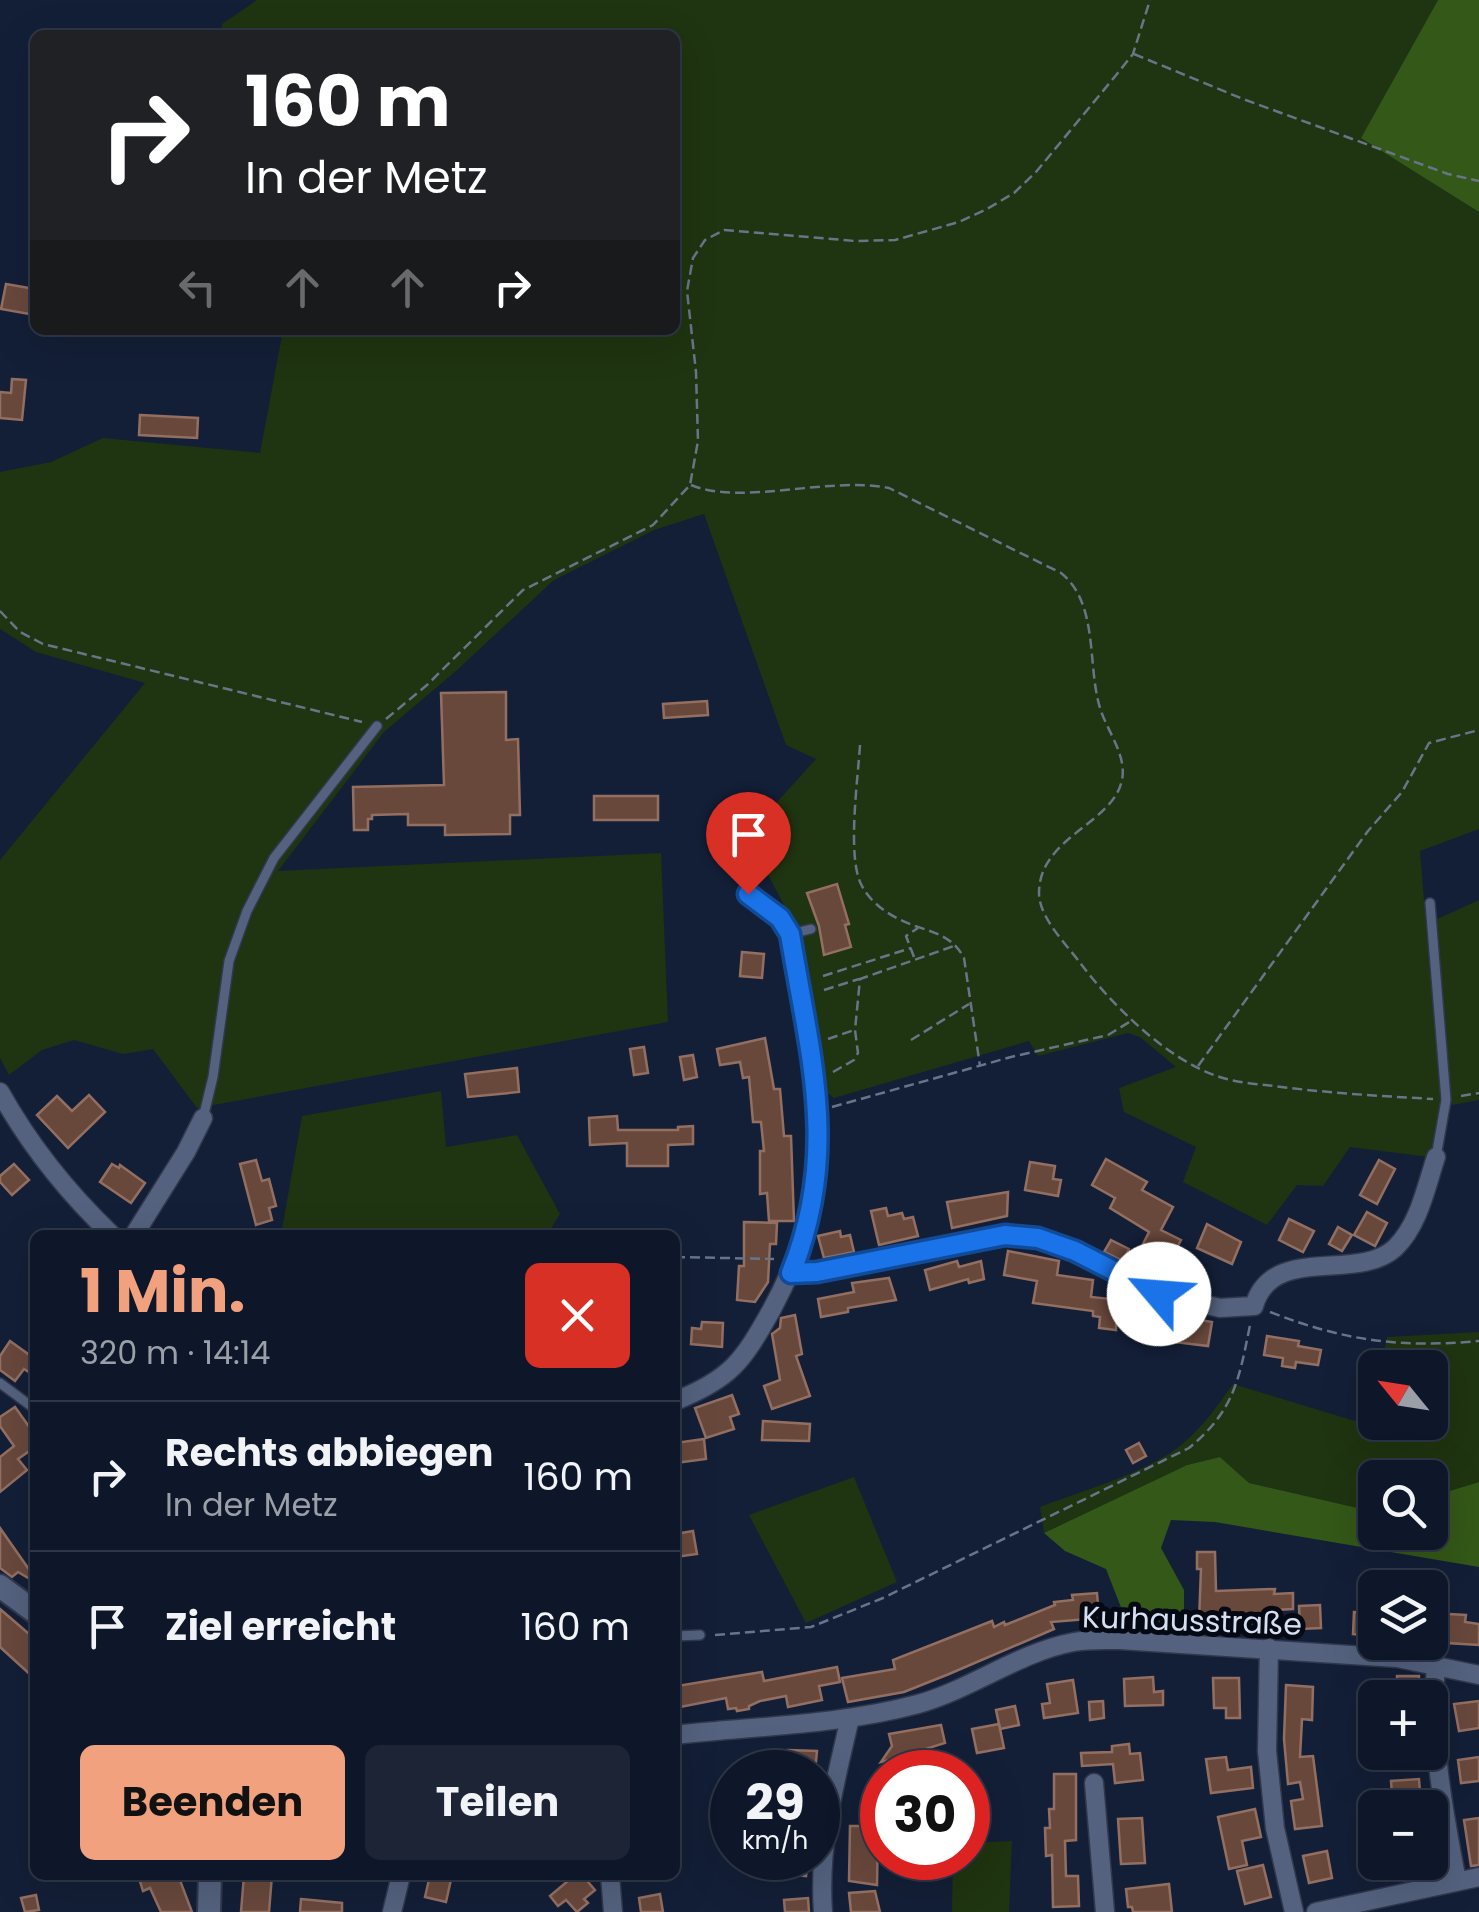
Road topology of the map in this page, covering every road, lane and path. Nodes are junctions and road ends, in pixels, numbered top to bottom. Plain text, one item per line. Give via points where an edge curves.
1 (1150, 0) edge
2 (1133, 54) junction
3 (1479, 182) edge
4 (690, 484) junction
5 (0, 610) edge
6 (377, 726) junction
7 (1479, 730) edge
8 (860, 745) dead end
9 (748, 894) dead end
10 (1430, 903) dead end
11 (919, 927) junction
12 (811, 929) dead end
13 (790, 934) junction
14 (957, 945) junction
15 (911, 948) junction
16 (916, 960) junction
17 (823, 976) dead end
18 (860, 979) junction
19 (824, 990) dead end
20 (970, 1003) junction
21 (1132, 1020) junction
22 (855, 1030) junction
23 (828, 1038) dead end
24 (910, 1040) dead end
25 (980, 1066) junction
26 (1197, 1067) junction
27 (814, 1081) junction
28 (0, 1092) edge
29 (1479, 1093) edge
30 (1446, 1100) junction
31 (818, 1110) junction
32 (203, 1118) joint
33 (1436, 1157) joint
34 (107, 1230) edge
35 (137, 1230) edge
36 (680, 1256) edge
37 (793, 1268) junction
38 (1254, 1306) junction
39 (1479, 1342) edge
40 (0, 1383) edge
41 (680, 1398) edge
42 (30, 1405) edge
43 (0, 1586) edge
44 (30, 1608) edge
45 (700, 1635) joint
46 (680, 1636) edge
47 (1269, 1648) junction
48 (1436, 1664) junction
49 (1479, 1675) edge
50 (850, 1718) junction
51 (680, 1735) edge
52 (1094, 1783) dead end
53 (1479, 1877) edge
54 (210, 1880) edge
55 (400, 1880) edge
56 (610, 1880) edge
57 (1457, 1882) junction
58 (209, 1912) edge
59 (392, 1912) edge
60 (612, 1912) edge
61 (824, 1912) edge
62 (1104, 1912) edge
63 (1294, 1912) edge
64 (1316, 1912) edge

1 - 2 path
2 - 3 path via 1242,100
2 - 4 path via 1036,172 987,210 895,240 724,230 706,240 693,258 687,291 698,442
4 - 6 path via 654,524 524,590
4 - 21 path via 720,492 862,482 889,488 1075,584 1122,778 1094,818 1059,846 1038,896 1049,922
5 - 6 path via 43,644
6 - 32 lane via 274,858 247,911 228,962
7 - 26 path via 1428,744 1402,792
8 - 11 path via 856,870 880,907
9 - 13 street
10 - 30 lane
11 - 14 path
11 - 15 path via 906,936
12 - 13 lane
13 - 27 street
14 - 16 path
14 - 20 path
15 - 16 path
15 - 17 path
16 - 18 path
18 - 19 path
18 - 22 path
20 - 24 path
20 - 25 path
21 - 25 path via 1108,1035
21 - 26 path
22 - 23 path
22 - 27 path via 854,1060
25 - 31 path
26 - 30 path via 1216,1077 1318,1092
27 - 31 street
28 - 34 street via 52,1169
29 - 30 path
30 - 33 lane
31 - 37 street via 815,1196
32 - 35 street
33 - 38 street via 1415,1220 1394,1249 1371,1260 1288,1270 1257,1293
36 - 37 path via 766,1257
37 - 38 street via 817,1272 1005,1235 1075,1251 1159,1294 1220,1308
37 - 41 street via 725,1378
38 - 39 path via 1353,1339 1403,1346
38 - 45 path via 1234,1392 1224,1413 1189,1448 811,1627
40 - 42 lane
43 - 44 main road
45 - 46 lane
47 - 48 street, Kurhausstraße
47 - 50 street, Kurhausstraße via 1074,1642 958,1691
47 - 63 street via 1269,1770
48 - 49 street, Kurhausstraße
48 - 57 street via 1434,1729
50 - 51 street, Kurhausstraße
50 - 61 street via 825,1830
52 - 62 street
53 - 57 street
54 - 58 main road
55 - 59 street
56 - 60 street
57 - 64 street

